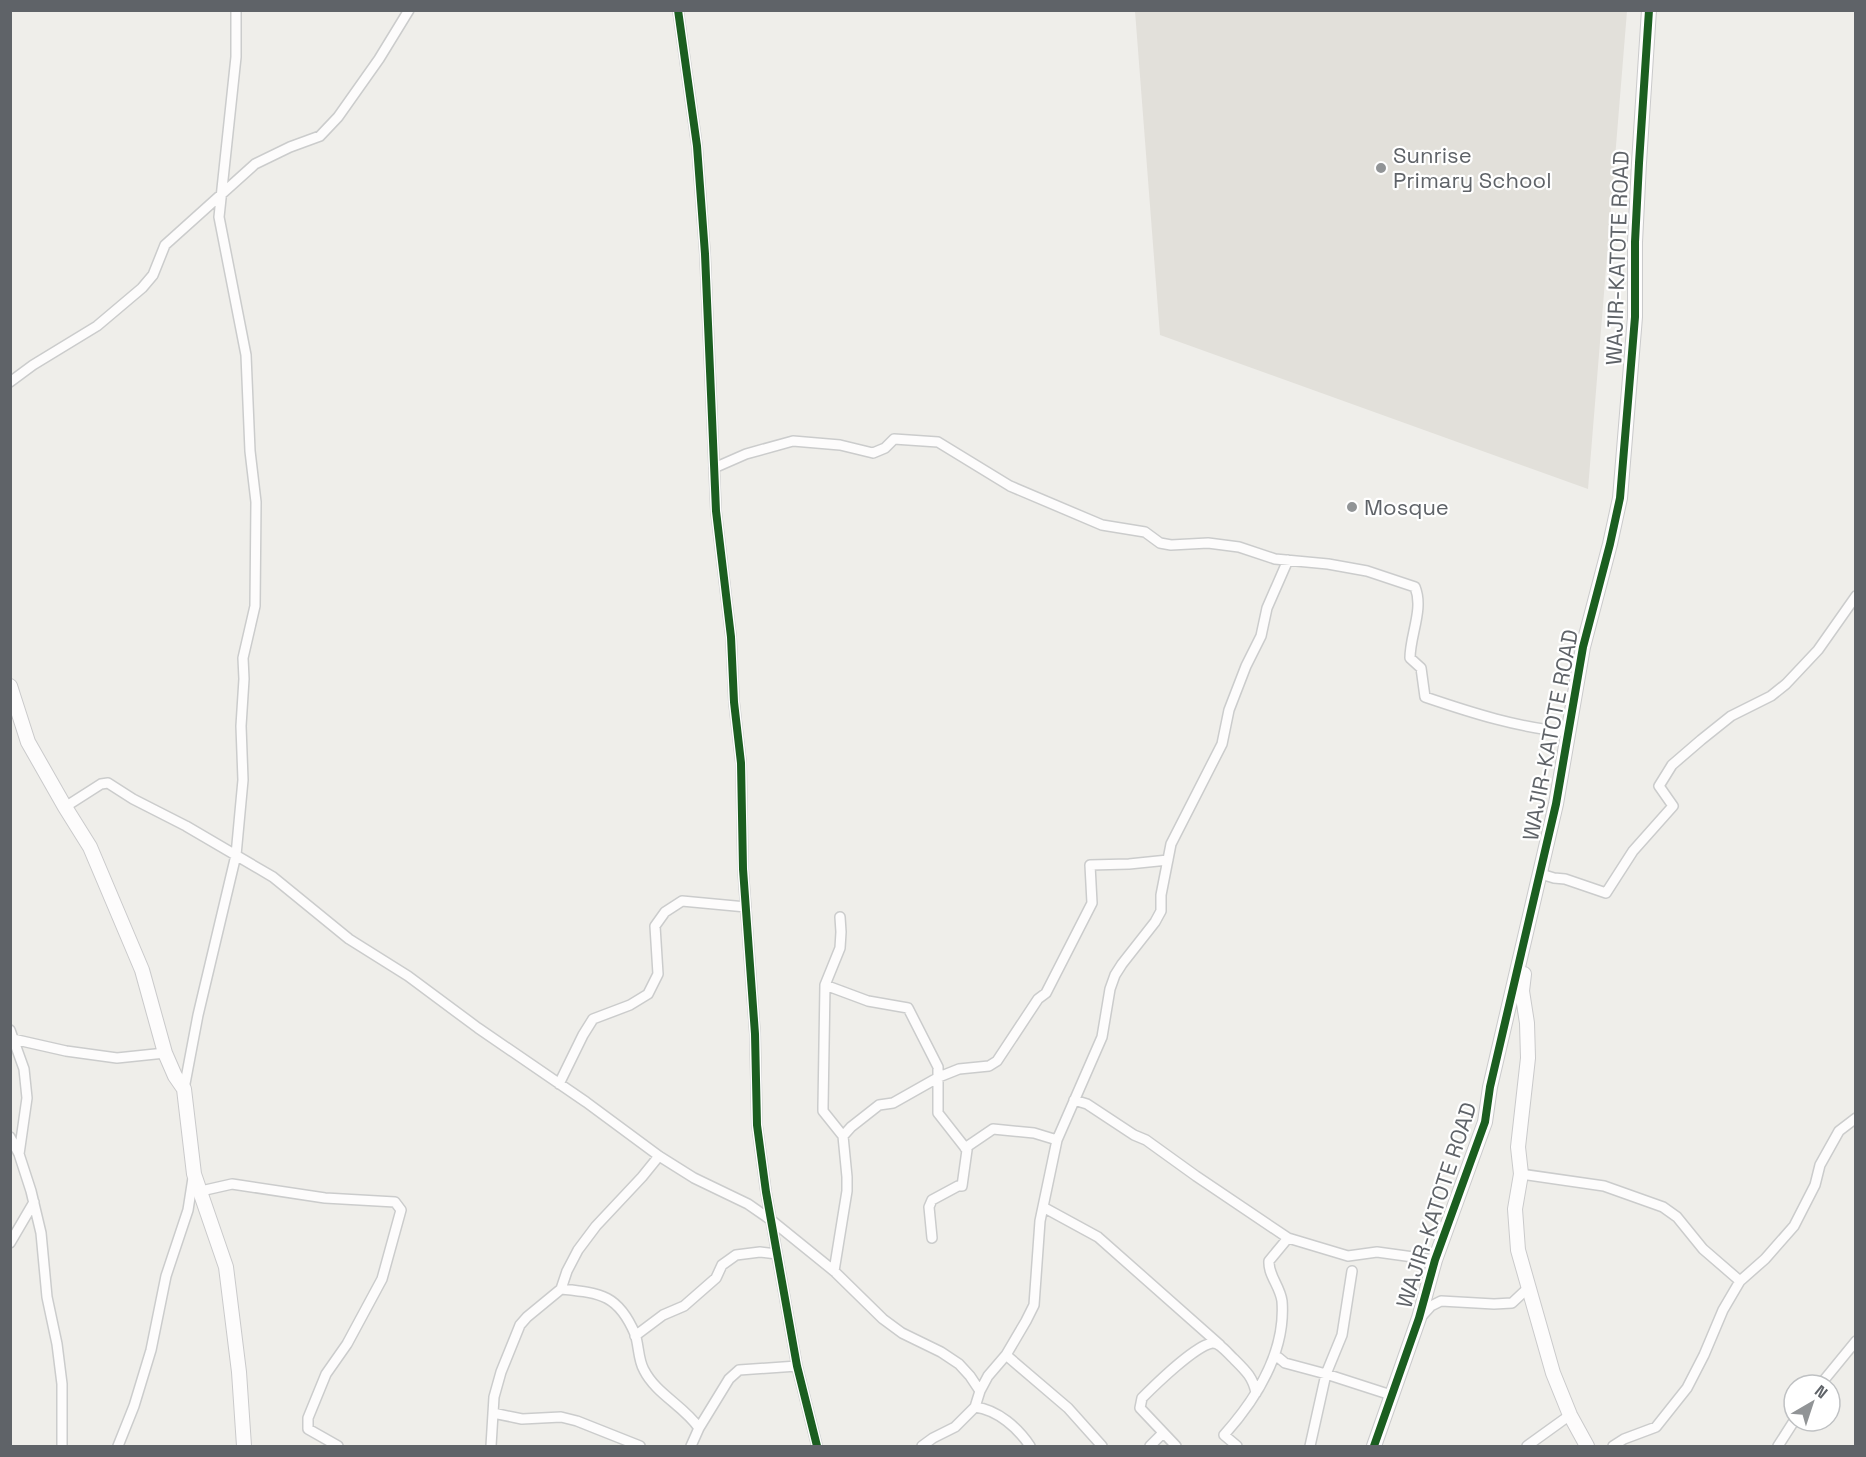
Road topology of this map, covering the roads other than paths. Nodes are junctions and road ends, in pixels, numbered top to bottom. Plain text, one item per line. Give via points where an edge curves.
1 (236, 10) edge
2 (409, 10) edge
3 (678, 10) edge
4 (1649, 10) edge
5 (220, 193) junction
6 (10, 382) edge
7 (714, 468) junction
8 (1288, 561) junction
9 (1856, 596) edge
10 (10, 686) edge
11 (13, 700) edge
12 (1568, 732) junction
13 (64, 807) junction
14 (236, 855) junction
15 (1168, 860) junction
16 (1541, 874) junction
17 (746, 907) junction
18 (840, 917) dead end
19 (1528, 926) junction
20 (825, 985) junction
21 (12, 1034) edge
22 (165, 1053) junction
23 (939, 1077) junction
24 (559, 1084) junction
25 (183, 1089) junction
26 (1074, 1100) junction
27 (1856, 1118) edge
28 (843, 1136) junction
29 (10, 1137) edge
30 (1057, 1140) junction
31 (965, 1148) junction
32 (19, 1154) junction
33 (659, 1156) junction
34 (194, 1174) junction
35 (1521, 1174) junction
36 (201, 1191) junction
37 (34, 1202) junction
38 (1043, 1207) junction
39 (771, 1220) junction
40 (932, 1238) dead end
41 (1288, 1238) junction
42 (10, 1243) edge
43 (777, 1254) junction
44 (1435, 1260) junction
45 (834, 1271) junction
46 (1352, 1271) dead end
47 (1740, 1281) junction
48 (1529, 1287) junction
49 (561, 1289) junction
50 (1419, 1318) junction
51 (635, 1336) junction
52 (1856, 1341) edge
53 (1220, 1345) junction
54 (1006, 1355) junction
55 (1275, 1357) junction
56 (797, 1366) junction
57 (1830, 1373) edge
58 (1326, 1374) junction
59 (980, 1391) junction
60 (1257, 1393) junction
61 (1390, 1395) junction
62 (975, 1407) junction
63 (493, 1413) junction
64 (1570, 1414) junction
65 (699, 1428) junction
66 (1786, 1433) edge
67 (1162, 1434) junction
68 (62, 1446) edge
69 (118, 1446) edge
70 (244, 1446) edge
71 (338, 1446) edge
72 (490, 1446) edge
73 (640, 1446) edge
74 (691, 1446) edge
75 (817, 1446) edge
76 (922, 1446) edge
77 (1030, 1446) edge
78 (1102, 1446) edge
79 (1150, 1446) edge
80 (1176, 1446) edge
81 (1237, 1446) edge
82 (1310, 1446) edge
83 (1374, 1446) edge
84 (1527, 1446) edge
85 (1587, 1446) edge
86 (1613, 1446) edge
87 (1778, 1446) edge

1 - 5 street via 236,57
2 - 5 street via 379,59 320,136 255,164
3 - 7 street via 697,146
4 - 12 street, WAJIR-KATOTE ROAD via 1635,242 1635,316 1620,498 1583,647
5 - 6 street via 165,245 153,275 142,288 97,327
5 - 14 street via 219,217 246,355 256,502 255,606 243,658 243,780
7 - 8 street via 793,441 840,445 873,453 894,439 938,442 1010,486 1102,525 1145,532 1171,545 1239,546
7 - 17 street via 741,763
8 - 12 street via 1367,571 1415,586 1419,606 1410,658 1421,668 1425,697 1468,712
8 - 15 street via 1229,710 1222,744 1171,844
9 - 16 street via 1818,650 1786,684 1731,716 1672,765 1659,786 1672,806 1634,851 1606,893
10 - 11 street
11 - 13 street via 28,742
12 - 16 street, WAJIR-KATOTE ROAD
13 - 14 street via 108,783
13 - 22 street via 90,847 136,954
14 - 24 street via 273,877 349,939 408,976
14 - 25 street
15 - 23 street via 1090,865 1092,903 1046,993 997,1061
15 - 26 street via 1161,911 1115,975 1102,1037
16 - 19 street, WAJIR-KATOTE ROAD
17 - 24 street via 682,901 665,912 655,926 658,974 653,987 630,1005 594,1019
17 - 39 street via 757,1125
18 - 20 street via 840,948
19 - 35 street via 1522,991 1528,1058 1518,1148
19 - 44 street, WAJIR-KATOTE ROAD via 1485,1122
20 - 23 street via 868,1001 908,1008 935,1059
20 - 28 street via 823,1111
21 - 22 street via 66,1051 117,1058
21 - 32 street via 24,1069 27,1098
22 - 25 street
23 - 28 street via 893,1103 879,1105
23 - 31 street via 938,1113
24 - 33 street
25 - 34 street
26 - 30 street
26 - 41 street via 1146,1140
27 - 47 street via 1839,1131 1794,1226 1765,1260
28 - 45 street via 847,1191
29 - 32 street
30 - 31 street via 1034,1133 993,1129
30 - 38 street
31 - 40 street via 962,1186 937,1196 929,1206
32 - 37 street
33 - 39 street
33 - 49 street via 578,1250
34 - 36 street
34 - 69 street via 151,1350
35 - 47 street via 1604,1186 1663,1207 1677,1217 1703,1250
35 - 48 street via 1515,1209 1518,1250
36 - 70 street via 226,1267
36 - 71 street via 232,1184 325,1198 395,1202 401,1210 382,1279 326,1374 308,1418 308,1429
37 - 42 street
37 - 68 street via 62,1384
38 - 53 street via 1098,1237
38 - 54 street via 1034,1305
39 - 43 street
39 - 45 street
41 - 44 street via 1348,1256 1377,1252
41 - 55 street via 1269,1261 1282,1298
43 - 51 street via 760,1251 736,1255 684,1306 663,1315
43 - 56 street
44 - 50 street, WAJIR-KATOTE ROAD
45 - 59 street via 883,1319 959,1364
46 - 58 street via 1342,1335
47 - 86 street via 1687,1388 1656,1427
48 - 50 street via 1512,1303 1441,1301
48 - 64 street via 1542,1340
49 - 51 street via 608,1298 620,1309
49 - 63 street via 520,1325 501,1372
50 - 61 street, WAJIR-KATOTE ROAD
51 - 65 street via 644,1370
52 - 57 street
53 - 60 street via 1249,1374
53 - 67 street via 1211,1343 1200,1349 1170,1370 1142,1398 1140,1408
54 - 59 street
54 - 78 street via 1068,1408
55 - 58 street
55 - 60 street
56 - 65 street via 739,1370 729,1379
56 - 75 street
58 - 61 street
58 - 82 street
59 - 62 street
60 - 81 street via 1224,1435
61 - 83 street, WAJIR-KATOTE ROAD
62 - 76 street via 955,1427
62 - 77 street via 1011,1424
63 - 72 street
63 - 73 street via 522,1419 561,1417
64 - 84 street
64 - 85 street
65 - 74 street
66 - 87 street
67 - 79 street
67 - 80 street

